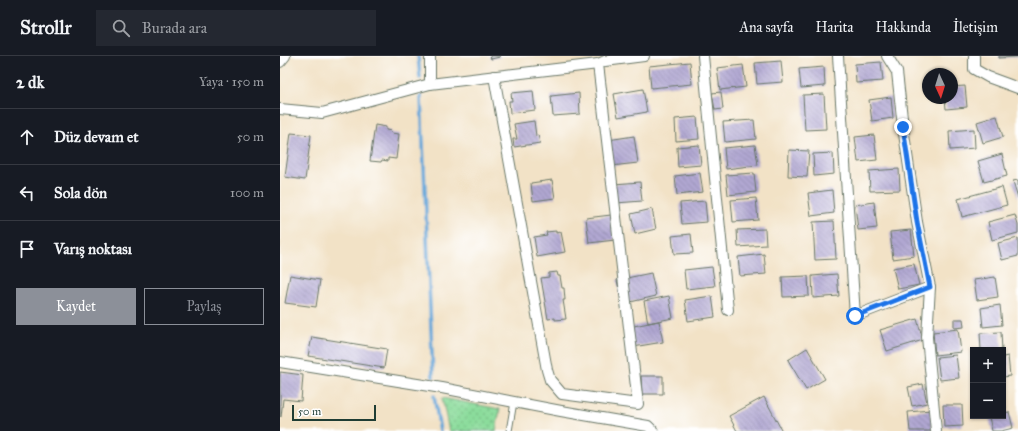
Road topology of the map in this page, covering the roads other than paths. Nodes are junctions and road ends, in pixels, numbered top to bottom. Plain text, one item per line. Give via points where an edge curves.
1 (285, 56) edge
2 (430, 56) edge
3 (644, 56) edge
4 (702, 56) edge
5 (838, 56) edge
6 (887, 56) edge
7 (974, 56) edge
8 (603, 60) edge
9 (280, 62) edge
10 (494, 76) junction
11 (430, 84) junction
12 (1018, 89) edge
13 (280, 109) edge
14 (930, 287) junction
15 (728, 310) dead end
16 (280, 362) edge
17 (514, 402) junction
18 (509, 431) edge
19 (653, 431) edge
20 (936, 431) edge

1 - 9 street
2 - 11 street
3 - 8 street
4 - 15 street
5 - 14 street via 855,316
6 - 14 street via 897,72 917,222
7 - 12 street via 974,70
8 - 10 street
8 - 10 street via 638,404 562,394 550,380
10 - 11 street
11 - 13 street via 322,113
14 - 20 street via 927,336
16 - 17 street
17 - 18 lane
17 - 19 street via 648,426

